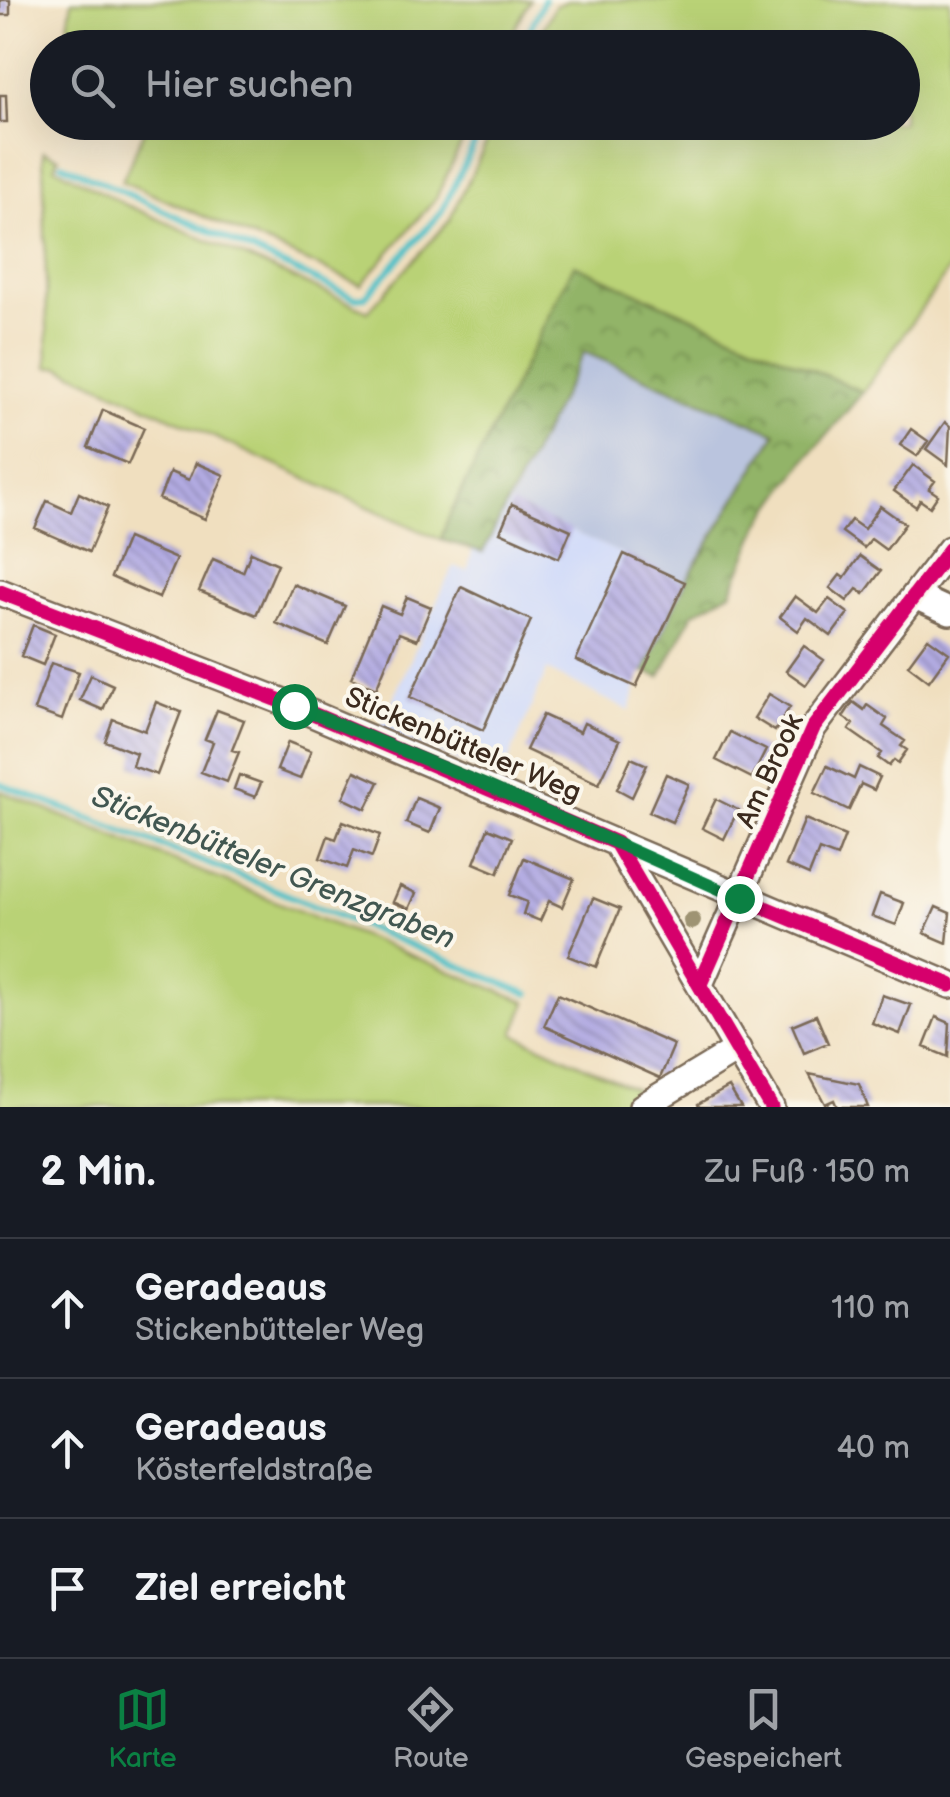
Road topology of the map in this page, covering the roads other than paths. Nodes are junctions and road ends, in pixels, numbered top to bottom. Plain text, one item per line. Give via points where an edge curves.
1 (950, 549) edge
2 (0, 592) edge
3 (916, 596) junction
4 (950, 612) edge
5 (616, 843) junction
6 (739, 898) junction
7 (700, 984) junction
8 (950, 985) edge
9 (738, 1049) junction
10 (642, 1107) edge
11 (771, 1107) edge

1 - 3 street, Am Brook
2 - 5 street, Stickenbütteler Weg via 294,706
3 - 4 street
3 - 6 street, Am Brook via 814,728
5 - 6 street, Stickenbütteler Weg
5 - 7 street
6 - 7 street, Am Brook
6 - 8 street, Stickenbütteler Weg
7 - 9 street
9 - 10 street
9 - 11 street

